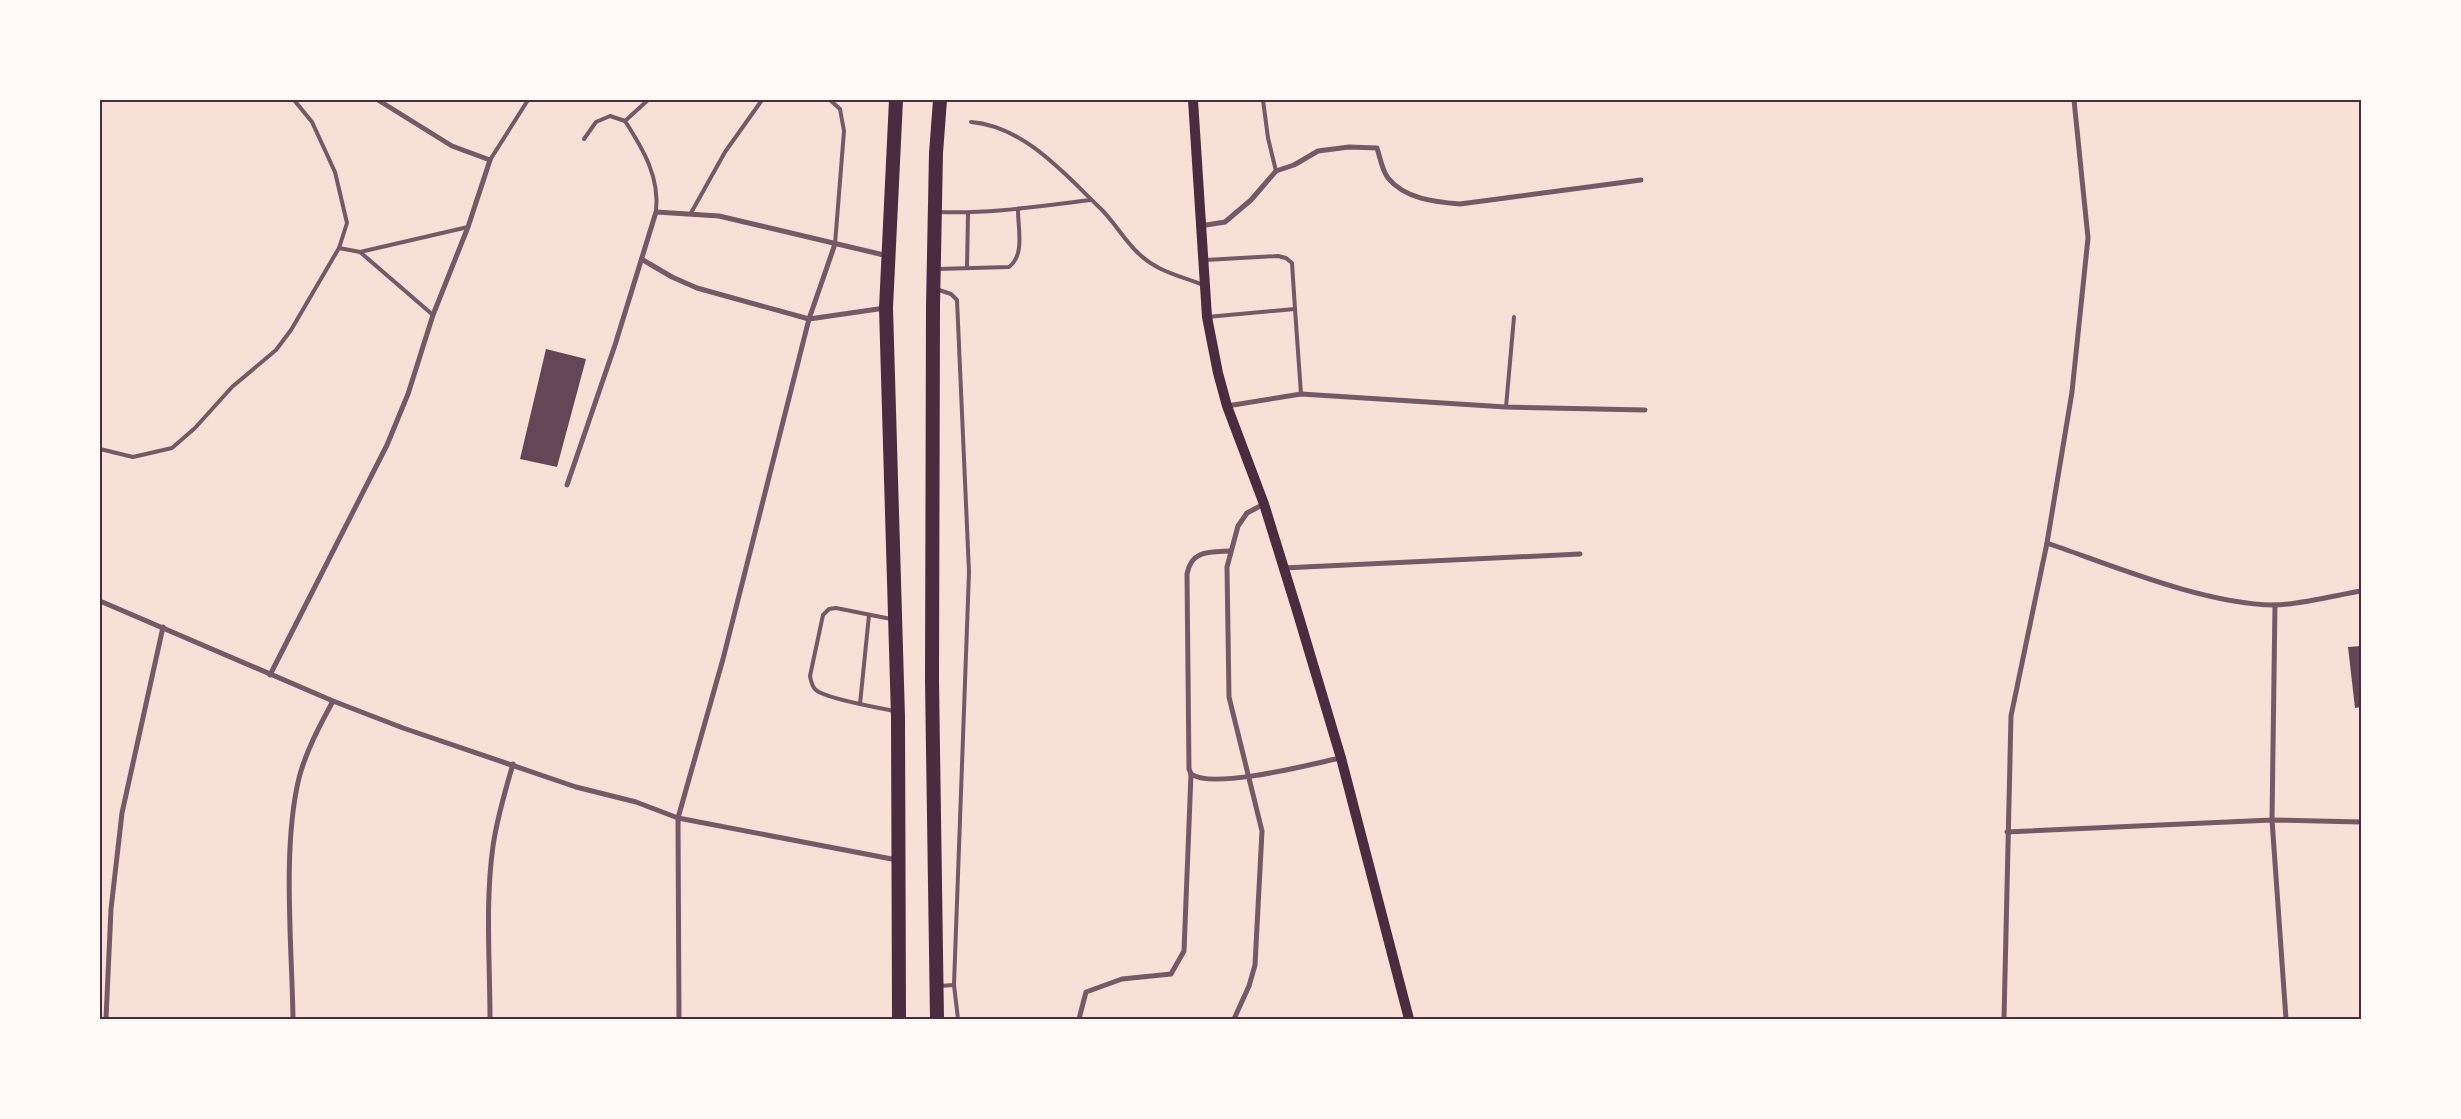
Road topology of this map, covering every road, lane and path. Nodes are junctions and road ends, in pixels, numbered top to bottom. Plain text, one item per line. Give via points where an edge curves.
1 (294, 100) edge
2 (378, 100) edge
3 (528, 100) edge
4 (648, 100) edge
5 (762, 100) edge
6 (830, 100) edge
7 (896, 100) edge
8 (940, 100) edge
9 (1193, 100) edge
10 (1263, 100) edge
11 (2074, 100) edge
12 (625, 121) junction
13 (971, 122) dead end
14 (584, 138) dead end
15 (490, 160) junction
16 (1276, 171) junction
17 (1641, 180) dead end
18 (1091, 200) junction
19 (1018, 210) junction
20 (656, 212) junction
21 (936, 212) junction
22 (691, 213) junction
23 (968, 214) junction
24 (1200, 226) junction
25 (468, 227) junction
26 (835, 244) junction
27 (339, 248) junction
28 (360, 252) junction
29 (888, 256) junction
30 (643, 260) junction
31 (1204, 260) junction
32 (967, 267) junction
33 (934, 270) junction
34 (1205, 286) junction
35 (934, 288) junction
36 (886, 308) junction
37 (1295, 309) junction
38 (433, 316) junction
39 (1207, 317) junction
40 (1514, 318) dead end
41 (809, 319) junction
42 (1301, 394) junction
43 (1227, 406) junction
44 (1506, 407) junction
45 (1645, 410) dead end
46 (100, 449) edge
47 (567, 485) dead end
48 (1264, 504) junction
49 (2047, 543) junction
50 (1230, 551) junction
51 (1580, 554) dead end
52 (1283, 568) junction
53 (2361, 591) edge
54 (100, 601) edge
55 (2276, 605) junction
56 (869, 614) junction
57 (896, 620) junction
58 (162, 627) junction
59 (270, 675) junction
60 (332, 701) junction
61 (860, 704) junction
62 (898, 711) junction
63 (1341, 758) junction
64 (513, 764) junction
65 (1191, 774) junction
66 (1249, 777) junction
67 (678, 818) junction
68 (2272, 820) junction
69 (2361, 822) edge
70 (2007, 832) junction
71 (897, 860) junction
72 (954, 985) junction
73 (937, 986) junction
74 (106, 1019) edge
75 (293, 1019) edge
76 (490, 1019) edge
77 (679, 1019) edge
78 (899, 1019) edge
79 (937, 1019) edge
80 (958, 1019) edge
81 (1079, 1019) edge
82 (1234, 1019) edge
83 (1409, 1019) edge
84 (2004, 1019) edge
85 (2286, 1019) edge

1 - 27 lane via 312,122 336,172 347,223
2 - 15 street via 452,146
3 - 15 lane
4 - 12 lane
5 - 22 lane via 725,152
6 - 26 lane via 840,109 844,131
7 - 29 highway
8 - 21 highway
9 - 24 main road
10 - 16 lane
11 - 49 street via 2088,238 2072,392
12 - 14 lane via 610,116 596,122
12 - 20 lane via 647,156 658,194
13 - 18 lane via 986,123 1031,145
15 - 25 street
16 - 17 street via 1318,151 1377,148 1388,178 1406,192 1429,202 1460,204
16 - 24 street via 1252,200 1226,222
18 - 19 lane
18 - 34 lane via 1136,252 1165,273
19 - 23 lane
19 - 32 lane via 1019,254 1015,262 1009,267
20 - 22 street
20 - 30 street
21 - 23 lane
21 - 33 highway
22 - 26 street via 719,216
23 - 32 lane
24 - 31 main road
25 - 28 lane
25 - 38 street
26 - 29 street
26 - 41 street
27 - 28 lane
27 - 46 lane via 276,350 232,387 172,448 132,457
28 - 38 lane
29 - 36 highway
30 - 41 street via 698,288
30 - 47 street
31 - 34 main road
31 - 37 lane via 1286,258 1292,263
32 - 33 lane
33 - 35 highway
34 - 39 main road
35 - 72 lane via 957,300 969,525
35 - 73 highway via 932,681
36 - 41 street
36 - 57 highway
37 - 39 lane
37 - 42 lane
38 - 59 street via 408,394 387,445
39 - 43 main road
40 - 44 lane
41 - 67 street via 723,659
42 - 43 street
42 - 44 street
43 - 48 main road
44 - 45 street
48 - 50 street via 1247,513 1238,526
48 - 52 main road
49 - 55 street via 2219,598
49 - 70 street via 2011,716
50 - 65 street via 1194,557 1187,574
50 - 66 street via 1227,567 1229,697
51 - 52 street
52 - 63 main road
53 - 55 street
54 - 58 street
55 - 68 street
56 - 57 lane
56 - 61 lane
56 - 61 lane via 828,609 823,615 810,676 816,691
57 - 62 highway
58 - 59 street
58 - 74 street via 122,813 111,909
59 - 60 street
60 - 64 street
60 - 75 street via 299,778 292,822
61 - 62 lane
62 - 71 highway
63 - 66 street
63 - 83 main road
64 - 67 street
64 - 76 street via 498,816 493,848
65 - 66 street via 1199,779
65 - 81 street via 1184,951 1171,974 1122,980 1086,992
66 - 82 street via 1262,830 1258,942 1249,986
67 - 71 street
67 - 77 street
68 - 69 street
68 - 70 street
68 - 85 street
70 - 84 street
71 - 78 highway
72 - 73 lane
72 - 80 lane
73 - 79 highway

